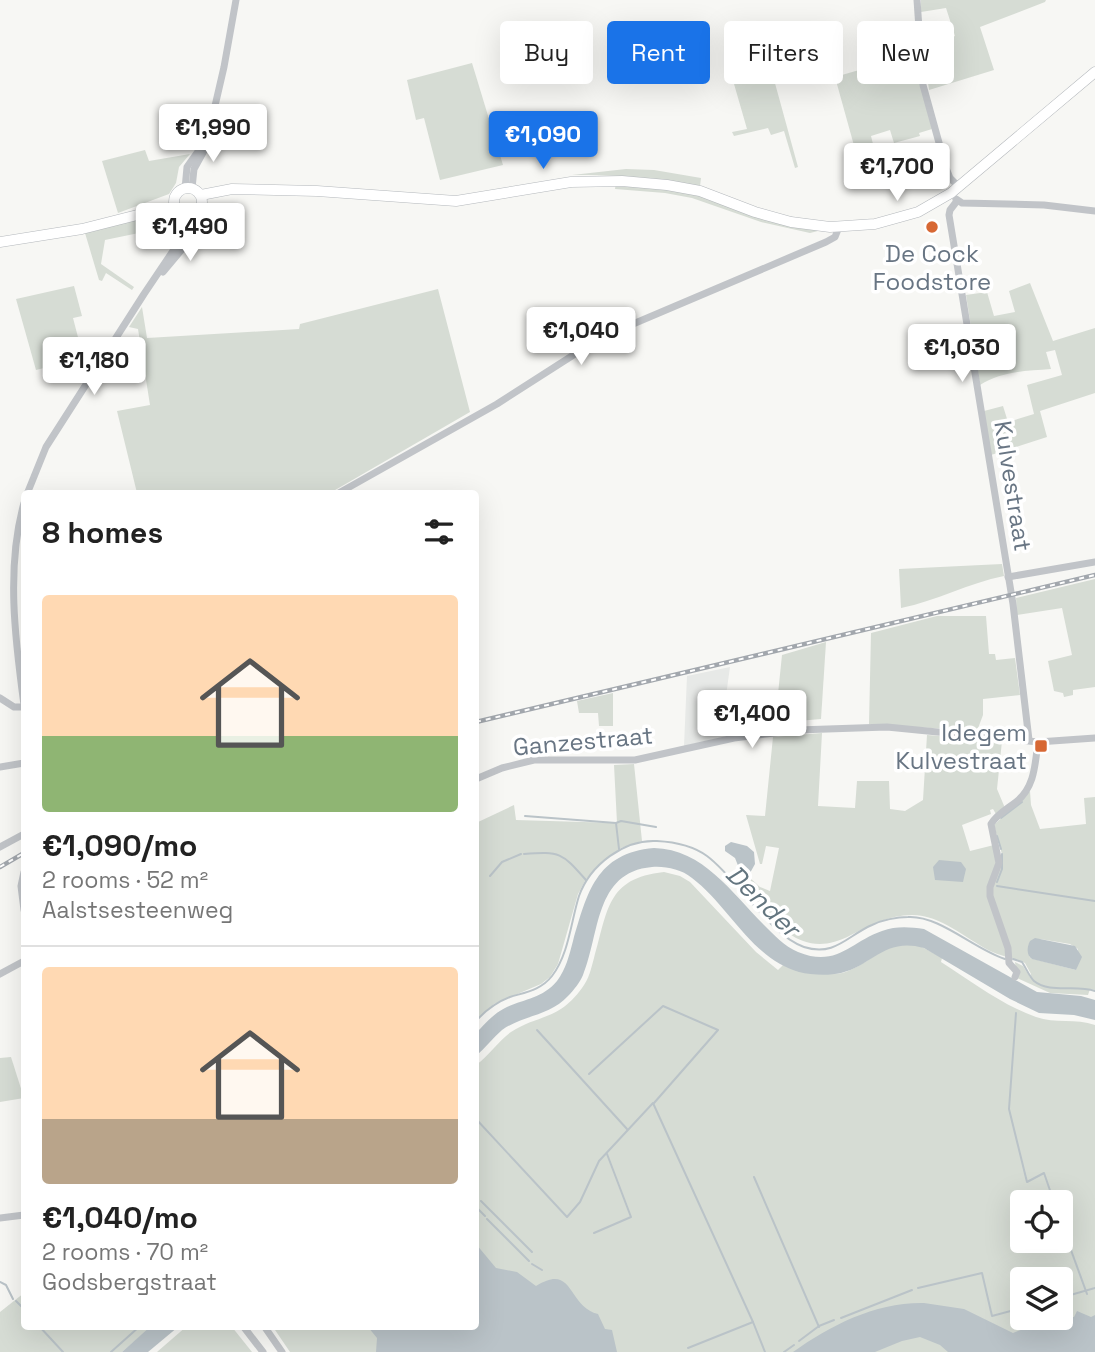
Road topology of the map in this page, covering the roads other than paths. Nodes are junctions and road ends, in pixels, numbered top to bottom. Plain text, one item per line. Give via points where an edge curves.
1 (236, 0) edge
2 (917, 0) edge
3 (1095, 72) edge
4 (955, 193) junction
5 (195, 194) junction
6 (182, 210) junction
7 (1095, 211) edge
8 (834, 227) junction
9 (0, 242) edge
10 (29, 490) edge
11 (344, 490) edge
12 (21, 514) edge
13 (1095, 562) edge
14 (1008, 577) junction
15 (21, 674) edge
16 (0, 698) edge
17 (21, 706) edge
18 (1095, 738) edge
19 (1029, 740) junction
20 (1038, 741) junction
21 (21, 764) edge
22 (0, 767) edge
23 (479, 778) edge
24 (21, 836) edge
25 (0, 847) edge
26 (21, 963) edge
27 (0, 974) edge
28 (1015, 977) dead end
29 (21, 1215) edge
30 (0, 1218) edge
31 (246, 1330) edge
32 (267, 1330) edge
33 (263, 1352) edge
34 (282, 1352) edge

1 - 5 street via 208,137 192,176
2 - 4 street via 923,85
3 - 4 main road
4 - 7 street via 962,203
4 - 8 main road via 896,220
4 - 14 street, Kulvestraat via 949,215
5 - 6 main road via 180,191
5 - 6 main road via 199,211
5 - 8 main road via 232,189 317,191 456,201 571,182 622,181 700,191 775,218
6 - 9 main road via 134,211 82,229
6 - 10 street via 183,236 46,447
8 - 11 street via 827,242 600,338 497,404
12 - 15 street via 14,598
13 - 14 street
14 - 19 street, Kulvestraat
16 - 17 street
18 - 20 street, Ganzestraat
19 - 20 street, Ganzestraat
19 - 23 street, Ganzestraat via 887,727 807,730 734,738 635,760 534,760
20 - 28 street via 1028,789 991,824 999,863 990,896
21 - 22 street
24 - 25 street
26 - 27 street
29 - 30 street
31 - 33 street
32 - 34 street

